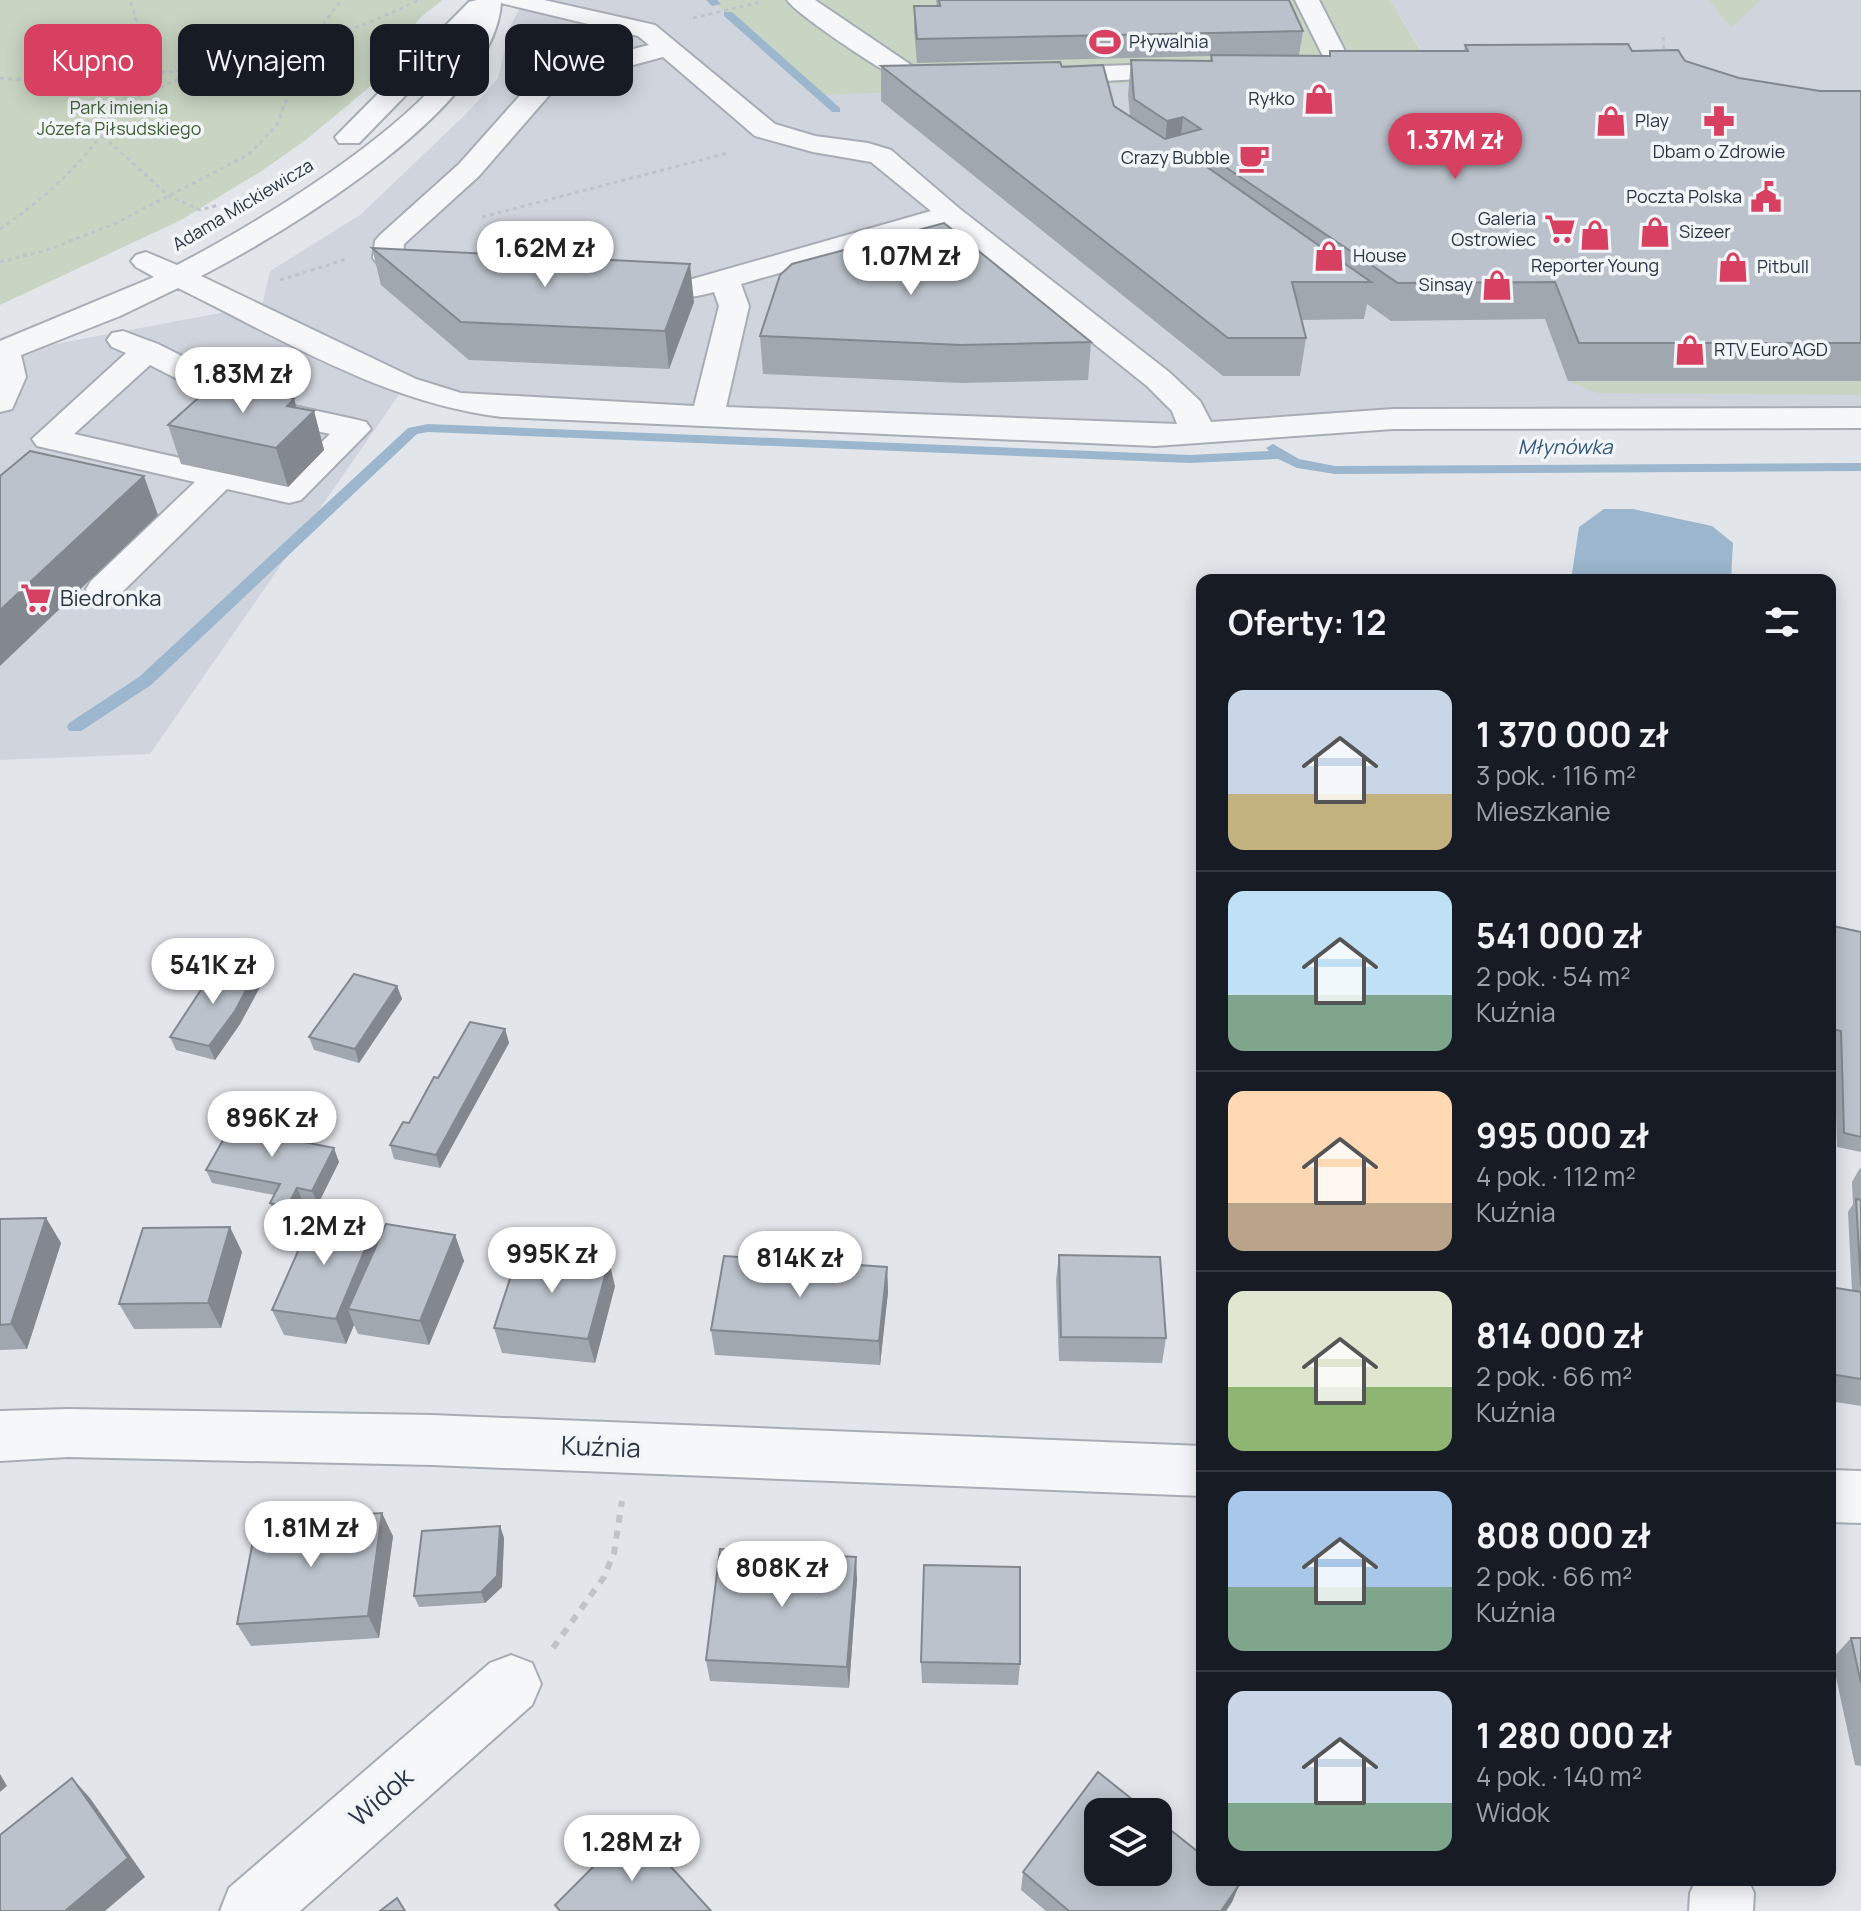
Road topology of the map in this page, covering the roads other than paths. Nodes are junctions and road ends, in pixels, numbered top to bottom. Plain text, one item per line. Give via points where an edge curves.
1 (487, 0) edge
2 (511, 0) edge
3 (799, 0) edge
4 (1307, 0) edge
5 (667, 48) junction
6 (1371, 64) edge
7 (1339, 65) junction
8 (1307, 66) edge
9 (1216, 70) edge
10 (1018, 76) edge
11 (971, 78) edge
12 (265, 196) dead end
13 (950, 215) junction
14 (234, 245) junction
15 (166, 261) junction
16 (460, 277) edge
17 (725, 280) junction
18 (611, 285) edge
19 (220, 295) junction
20 (128, 300) junction
21 (59, 301) junction
22 (85, 319) junction
23 (1, 343) edge
24 (147, 351) junction
25 (235, 395) junction
26 (0, 402) edge
27 (708, 416) junction
28 (1861, 418) edge
29 (1204, 433) junction
30 (178, 446) junction
31 (220, 477) junction
32 (104, 589) dead end
33 (0, 1436) edge
34 (1196, 1471) edge
35 (1836, 1496) edge
36 (1861, 1497) edge
37 (511, 1684) road end
38 (252, 1911) edge

1 - 12 street, Adama Mickiewicza via 354,132
1 - 14 street, Adama Mickiewicza via 488,20 480,42 427,107 316,196
2 - 5 street via 646,30
3 - 11 street via 905,72
4 - 7 street
5 - 13 street via 765,130 881,156
5 - 16 street via 549,79 469,170 390,241 388,258 398,268
6 - 7 street
7 - 8 street
9 - 10 street
13 - 17 street
13 - 29 street via 1158,379 1188,408 1191,421
14 - 15 street, Adama Mickiewicza
14 - 19 street, Adama Mickiewicza
15 - 19 street
15 - 20 street, Adama Mickiewicza
15 - 21 street, Adama Mickiewicza
17 - 18 street via 690,289
17 - 27 street via 734,306
19 - 20 street
19 - 27 street via 405,386 458,402
20 - 22 street, Adama Mickiewicza
21 - 22 street
21 - 23 street, Adama Mickiewicza
22 - 23 street, Adama Mickiewicza
22 - 24 street
23 - 26 street via 10,377
24 - 25 street
24 - 30 street via 38,449
25 - 30 street
25 - 31 street via 248,406 354,429 289,493
27 - 29 street via 1155,436
28 - 29 street via 1393,419
30 - 31 street via 177,468
31 - 32 street
33 - 34 street, Kuźnia via 416,1440
35 - 36 street
37 - 38 street, Widok

